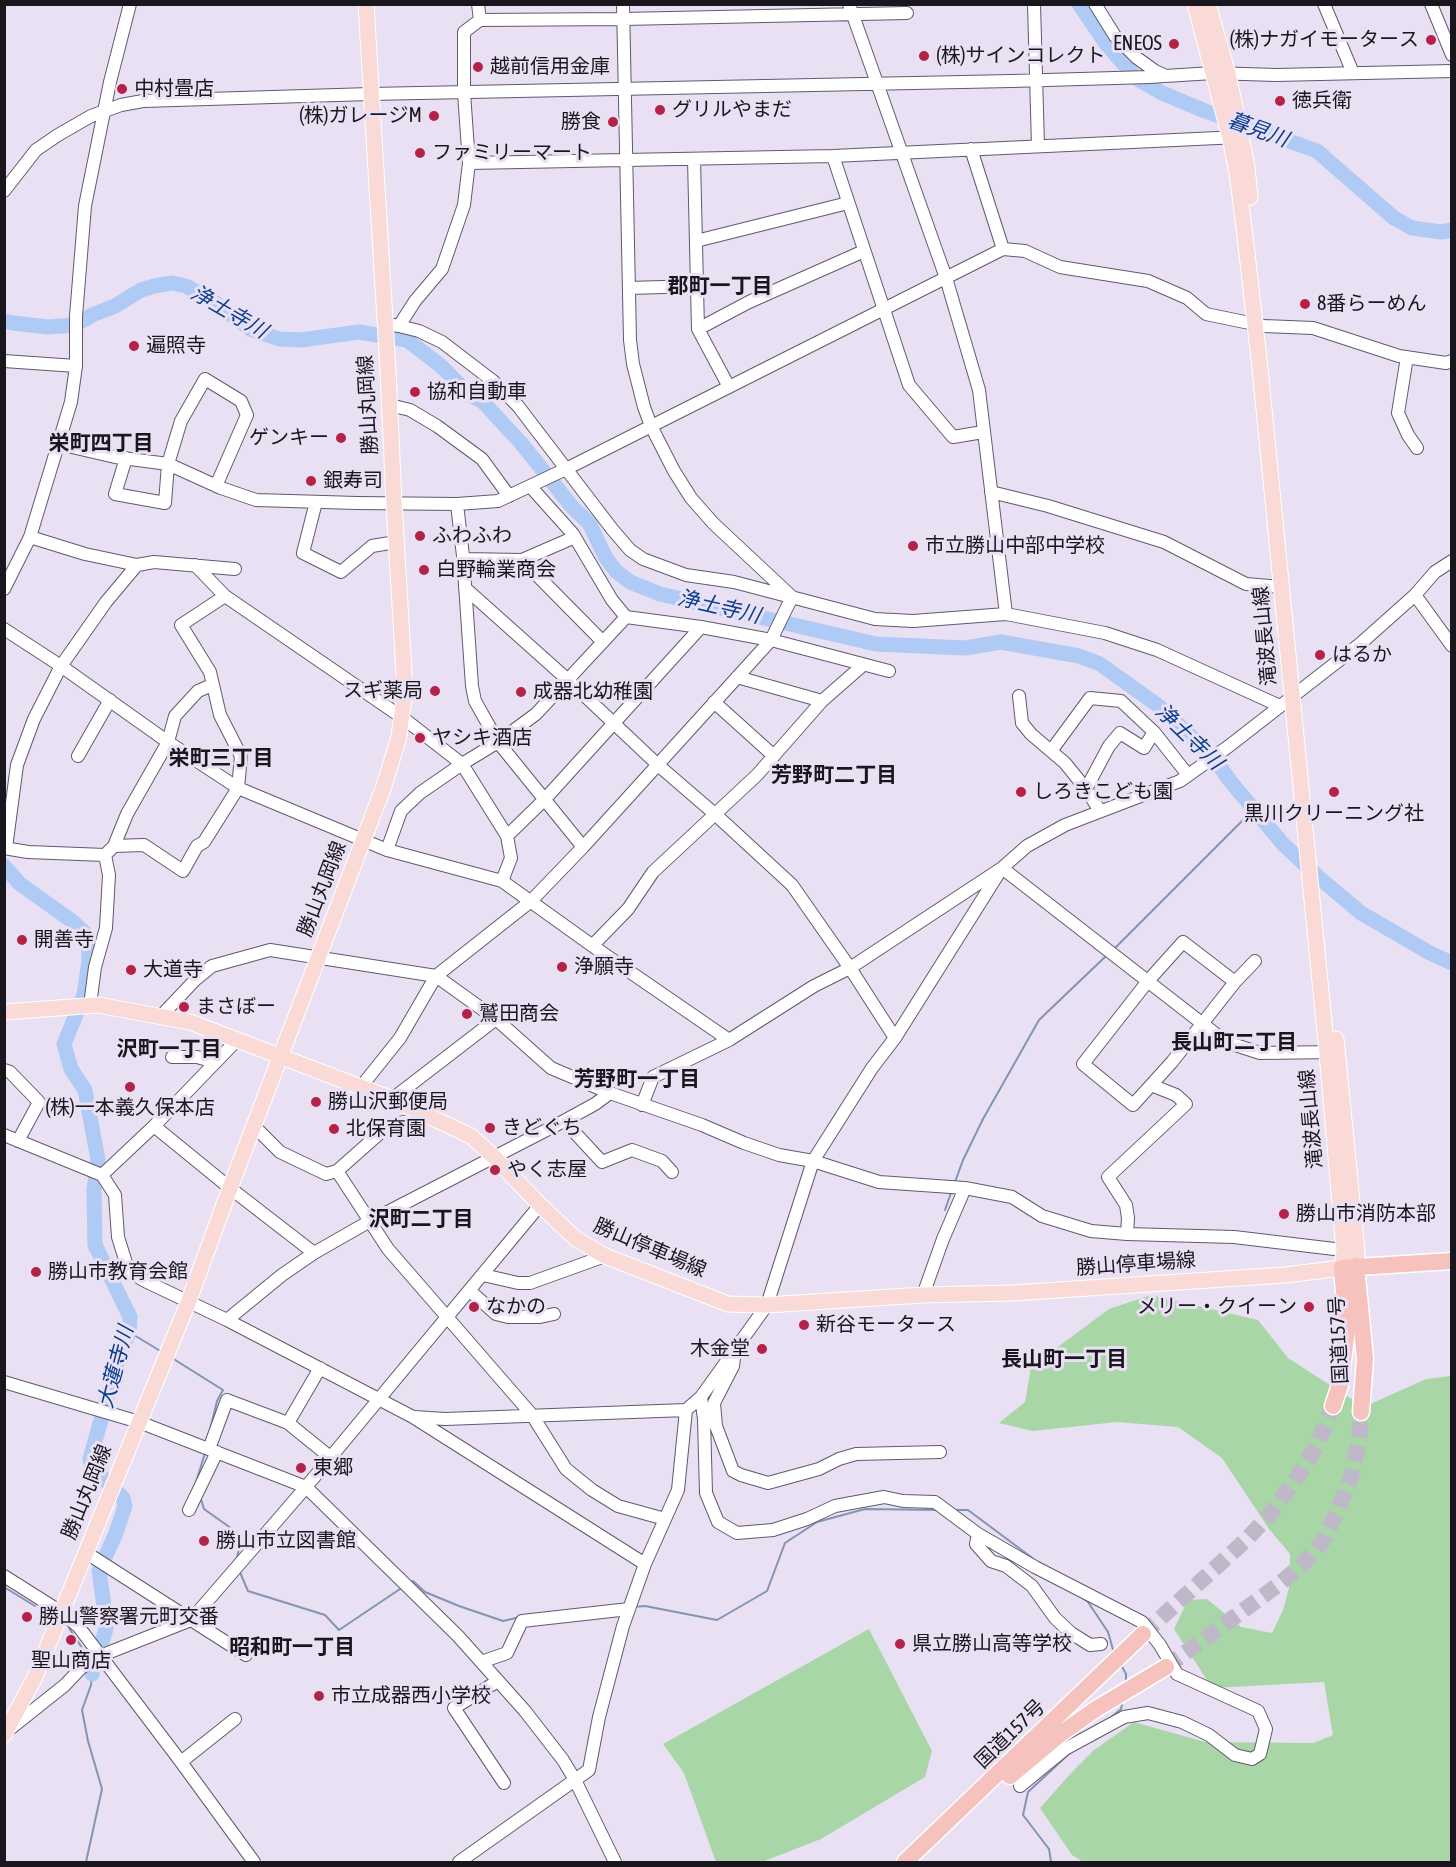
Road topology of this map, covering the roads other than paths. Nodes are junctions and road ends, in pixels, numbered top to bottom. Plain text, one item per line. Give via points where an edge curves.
1 (130, 4) edge
2 (366, 4) edge
3 (478, 4) edge
4 (623, 4) edge
5 (1034, 4) edge
6 (1095, 4) edge
7 (1194, 4) edge
8 (1208, 4) edge
9 (1324, 4) edge
10 (1431, 4) edge
11 (850, 9) edge
12 (907, 13) dead end
13 (623, 19) junction
14 (480, 20) junction
15 (1452, 55) edge
16 (1452, 70) edge
17 (1221, 73) junction
18 (1353, 73) junction
19 (1167, 76) junction
20 (1037, 80) junction
21 (876, 83) junction
22 (625, 89) junction
23 (464, 93) junction
24 (370, 94) junction
25 (104, 111) junction
26 (1234, 136) junction
27 (1038, 146) junction
28 (971, 149) junction
29 (902, 153) junction
30 (833, 156) junction
31 (694, 159) junction
32 (627, 160) junction
33 (470, 163) junction
34 (4, 191) edge
35 (848, 202) junction
36 (696, 241) junction
37 (1003, 249) junction
38 (864, 251) junction
39 (946, 278) junction
40 (697, 286) junction
41 (629, 288) junction
42 (884, 309) junction
43 (392, 325) junction
44 (1260, 326) junction
45 (698, 328) junction
46 (1407, 357) junction
47 (4, 361) edge
48 (1452, 361) edge
49 (76, 362) junction
50 (729, 387) junction
51 (390, 405) junction
52 (651, 426) junction
53 (983, 432) junction
54 (59, 444) junction
55 (1417, 448) dead end
56 (126, 458) junction
57 (168, 464) junction
58 (566, 469) junction
59 (533, 485) junction
60 (216, 486) junction
61 (991, 492) junction
62 (509, 496) junction
63 (316, 502) junction
64 (394, 503) junction
65 (457, 504) junction
66 (30, 537) junction
67 (575, 537) junction
68 (396, 542) junction
69 (464, 559) junction
70 (522, 560) junction
71 (1452, 561) edge
72 (137, 566) junction
73 (195, 566) junction
74 (235, 569) dead end
75 (1281, 587) junction
76 (465, 588) junction
77 (4, 589) edge
78 (1415, 595) junction
79 (225, 596) junction
80 (792, 597) junction
81 (1006, 614) junction
82 (626, 617) junction
83 (701, 627) junction
84 (4, 629) edge
85 (772, 637) junction
86 (603, 642) junction
87 (1452, 646) edge
88 (863, 665) junction
89 (61, 666) junction
90 (889, 671) dead end
91 (737, 677) junction
92 (567, 680) junction
93 (212, 685) junction
94 (1019, 696) dead end
95 (1290, 698) junction
96 (110, 700) junction
97 (822, 701) junction
98 (714, 702) junction
99 (403, 718) junction
100 (614, 723) junction
101 (1154, 732) junction
102 (168, 742) junction
103 (498, 742) junction
104 (1051, 751) junction
105 (78, 756) dead end
106 (774, 756) junction
107 (462, 764) junction
108 (658, 765) junction
109 (1188, 776) junction
110 (238, 788) junction
111 (1086, 789) junction
112 (545, 800) junction
113 (1100, 811) junction
114 (716, 815) junction
115 (507, 836) junction
116 (363, 841) junction
117 (583, 847) junction
118 (5, 848) edge
119 (387, 850) junction
120 (110, 851) junction
121 (1002, 868) junction
122 (502, 881) junction
123 (531, 901) junction
124 (593, 945) junction
125 (318, 958) junction
126 (1255, 961) dead end
127 (850, 968) junction
128 (436, 976) junction
129 (1148, 981) junction
130 (1235, 982) junction
131 (90, 1005) junction
132 (4, 1012) edge
133 (160, 1016) junction
134 (496, 1019) junction
135 (1203, 1023) junction
136 (896, 1038) junction
137 (238, 1039) junction
138 (729, 1040) junction
139 (1332, 1052) junction
140 (280, 1055) junction
141 (172, 1057) dead end
142 (215, 1062) junction
143 (4, 1070) edge
144 (1151, 1085) junction
145 (360, 1088) junction
146 (610, 1093) junction
147 (392, 1099) junction
148 (642, 1105) junction
149 (429, 1117) junction
150 (564, 1121) junction
151 (154, 1126) junction
152 (254, 1126) junction
153 (4, 1136) edge
154 (18, 1141) junction
155 (494, 1156) junction
156 (813, 1161) junction
157 (337, 1171) junction
158 (672, 1172) dead end
159 (102, 1175) junction
160 (230, 1188) junction
161 (965, 1188) junction
162 (540, 1205) junction
163 (370, 1221) junction
164 (1127, 1234) junction
165 (314, 1253) junction
166 (604, 1256) junction
167 (1350, 1259) junction
168 (1452, 1261) edge
169 (483, 1275) junction
170 (470, 1291) junction
171 (923, 1295) junction
172 (188, 1303) junction
173 (767, 1305) junction
174 (554, 1314) dead end
175 (447, 1318) junction
176 (227, 1320) junction
177 (735, 1352) junction
178 (320, 1368) junction
179 (4, 1382) edge
180 (701, 1397) junction
181 (378, 1398) junction
182 (1333, 1406) tunnel mouth
183 (686, 1410) junction
184 (1361, 1412) tunnel mouth
185 (531, 1415) junction
186 (413, 1417) junction
187 (139, 1422) junction
188 (288, 1423) junction
189 (213, 1451) junction
190 (940, 1452) dead end
191 (330, 1457) junction
192 (306, 1487) junction
193 (189, 1510) dead end
194 (665, 1519) junction
195 (978, 1534) junction
196 (85, 1552) junction
197 (645, 1564) junction
198 (4, 1576) edge
199 (629, 1609) junction
200 (61, 1612) junction
201 (191, 1620) junction
202 (1143, 1635) tunnel mouth
203 (1101, 1644) dead end
204 (246, 1655) dead end
205 (100, 1656) junction
206 (481, 1662) junction
207 (1166, 1667) tunnel mouth
208 (498, 1682) junction
209 (235, 1719) dead end
210 (5, 1733) edge
211 (181, 1762) junction
212 (575, 1779) junction
213 (504, 1783) dead end
214 (1020, 1786) dead end
215 (254, 1863) edge
216 (459, 1863) edge
217 (615, 1863) edge
218 (905, 1863) edge
219 (919, 1863) edge

1 - 25 street
2 - 24 main road, 勝山丸岡線
3 - 14 street
4 - 13 street
5 - 20 street
6 - 19 street via 1115,36 1137,58
7 - 17 main road, 滝波長山線
8 - 17 main road, 滝波長山線
9 - 18 street
10 - 15 street
11 - 12 street
11 - 13 street
11 - 21 street
13 - 14 street
13 - 22 street
14 - 23 street via 464,32
16 - 18 street
17 - 18 street
17 - 19 street
17 - 26 main road, 滝波長山線
19 - 20 street
20 - 21 street
20 - 27 street
21 - 22 street
21 - 29 street
22 - 23 street
22 - 32 street
23 - 24 street
23 - 33 street
24 - 25 street via 143,101
24 - 43 main road, 勝山丸岡線
25 - 34 street via 74,124 36,150
25 - 49 street via 85,206
26 - 27 street
26 - 44 main road, 滝波長山線 via 1247,167
27 - 28 street
28 - 29 street
28 - 37 street
29 - 30 street
29 - 39 street
30 - 31 street
30 - 35 street
31 - 32 street
31 - 36 street
32 - 33 street
32 - 41 street
33 - 43 street via 464,205 442,269
35 - 36 street
35 - 38 street
36 - 40 street
37 - 39 street
37 - 44 street via 1025,251 1060,267 1148,281 1187,298 1206,314
38 - 42 street
38 - 45 street
39 - 42 street
39 - 53 street via 979,390
40 - 41 street
40 - 45 street
41 - 52 street via 633,364
42 - 50 street
42 - 53 street via 914,392 953,437
43 - 51 main road, 勝山丸岡線
43 - 58 street via 419,331 442,342 493,381 518,406
44 - 46 street via 1313,328
44 - 75 main road, 滝波長山線
44 - 95 main road, 滝波長山線 via 1275,423
45 - 50 street
46 - 48 street
46 - 55 street via 1398,413
47 - 49 street
49 - 54 street via 71,402
50 - 52 street
51 - 62 street via 410,410 482,459
51 - 64 main road, 勝山丸岡線
52 - 58 street
52 - 80 street via 691,498
53 - 61 street
54 - 56 street
54 - 66 street
56 - 57 street
56 - 57 street via 115,494 165,503
57 - 60 street
57 - 60 street via 181,421 205,379 241,401 247,415
58 - 59 street
58 - 80 street via 612,529 643,559 686,575
59 - 62 street
59 - 67 street
60 - 63 street via 256,500
61 - 75 street via 1164,542 1246,584
61 - 81 street
62 - 65 street via 498,501
63 - 64 street
63 - 68 street via 303,553 341,572 372,546
64 - 65 street
64 - 68 main road, 勝山丸岡線
65 - 69 street
66 - 72 street
66 - 77 street
67 - 70 street
67 - 82 street
68 - 99 main road, 勝山丸岡線 via 405,690
69 - 70 street
69 - 76 street
70 - 86 street
71 - 78 street via 1435,572
72 - 73 street via 154,562
72 - 89 street
73 - 74 street
73 - 79 street
75 - 95 main road, 滝波長山線
76 - 92 street
76 - 103 street via 475,701
78 - 87 street
78 - 95 street
79 - 93 street via 181,625 210,672
79 - 99 street
80 - 81 street via 875,619 913,621
80 - 85 street
81 - 95 street via 1105,633
82 - 83 street
82 - 86 street
83 - 85 street
83 - 100 street
84 - 89 street
85 - 88 street
85 - 91 street
86 - 92 street
88 - 90 street
88 - 97 street
89 - 96 street
89 - 118 street via 34,719 17,765
91 - 97 street
91 - 98 street
92 - 100 street
92 - 103 street via 536,714
93 - 102 street via 198,691 175,716
93 - 110 street via 220,715 241,756
94 - 104 street via 1022,723
95 - 109 street
95 - 139 main road, 滝波長山線 via 1309,827
96 - 102 street
96 - 105 street
97 - 106 street
98 - 106 street
98 - 108 street
99 - 107 street
99 - 116 main road, 勝山丸岡線
100 - 108 street
100 - 112 street
101 - 104 street via 1121,701 1090,699
101 - 109 street
101 - 111 street via 1144,748 1120,733
102 - 110 street
102 - 120 street
103 - 107 street
103 - 112 street
104 - 111 street
106 - 114 street
107 - 115 street
107 - 119 street via 420,793 401,812
108 - 114 street
108 - 117 street
109 - 113 street
110 - 116 street
110 - 120 street via 183,871 144,845
111 - 113 street
112 - 115 street
112 - 117 street
113 - 121 street via 1027,846
114 - 124 street via 653,872 627,909
114 - 127 street via 792,885
115 - 122 street via 511,858
116 - 119 street
116 - 125 main road, 勝山丸岡線
117 - 123 street
118 - 120 street via 28,852
119 - 122 street
120 - 131 street via 106,928
121 - 127 street
121 - 129 street
121 - 136 street
122 - 123 street
123 - 124 street
123 - 128 street
124 - 138 street
125 - 128 street
125 - 133 street via 270,950 212,966
125 - 140 main road, 勝山丸岡線
126 - 130 street
127 - 136 street
127 - 138 street via 807,990
128 - 134 street
128 - 145 street via 400,1038
129 - 130 street via 1182,942
129 - 135 street
129 - 144 street via 1083,1064 1133,1105
130 - 135 street
131 - 132 main road, 勝山停車場線
131 - 133 main road, 勝山停車場線
133 - 137 main road, 勝山停車場線
134 - 146 street via 551,1068
134 - 147 street
135 - 139 street via 1226,1042 1260,1053
135 - 144 street
136 - 156 street via 872,1068
137 - 140 main road, 勝山停車場線
137 - 142 street
138 - 148 street via 653,1077
139 - 167 main road, 滝波長山線
140 - 145 main road, 勝山停車場線
140 - 152 main road, 勝山丸岡線
141 - 142 street
142 - 151 street
143 - 154 street via 39,1102
144 - 164 street via 1176,1095 1186,1104 1108,1177 1126,1205
145 - 147 main road, 勝山停車場線
146 - 148 street
146 - 150 street
147 - 149 main road, 勝山停車場線
148 - 156 street via 779,1155
149 - 155 main road, 勝山停車場線 via 471,1136
149 - 157 street via 389,1125
150 - 155 street
150 - 158 street via 602,1162 632,1150 662,1161
151 - 159 street
151 - 160 street
152 - 157 street via 280,1152 326,1174
152 - 160 main road, 勝山丸岡線
153 - 154 street
154 - 159 street
155 - 162 main road, 勝山停車場線
155 - 163 street
156 - 161 street via 879,1182
156 - 173 street
157 - 163 street
159 - 172 street via 115,1196 118,1237 126,1266 145,1281
160 - 165 street
160 - 172 main road, 勝山丸岡線
161 - 164 street via 1012,1197 1042,1216 1091,1231
161 - 171 street
162 - 166 main road, 勝山停車場線 via 576,1239
162 - 169 street
163 - 165 street
163 - 175 street via 388,1249
164 - 167 street via 1234,1237
165 - 176 street
166 - 169 street via 530,1283
166 - 173 main road, 勝山停車場線 via 728,1304
167 - 168 highway
167 - 171 main road, 勝山停車場線 via 1285,1275
167 - 182 highway, 国道157号 via 1347,1328 1340,1385
167 - 184 highway, 国道157号 via 1365,1359
169 - 170 street
170 - 174 street via 496,1314
170 - 175 street
171 - 173 main road, 勝山停車場線
172 - 176 street
172 - 187 main road, 勝山丸岡線
173 - 177 street
175 - 181 street
175 - 185 street
176 - 178 street
177 - 180 street
177 - 190 street via 733,1366 714,1402 716,1426 733,1471 741,1475 768,1483 856,1454
178 - 181 street
178 - 188 street
179 - 187 street
180 - 183 street
180 - 195 street via 706,1493 718,1522 737,1533 772,1530 835,1506 884,1497 934,1502
181 - 186 street
181 - 191 street
183 - 185 street
183 - 194 street via 678,1490
185 - 186 street
185 - 194 street via 566,1469 592,1490 618,1506
186 - 197 street
187 - 189 street
187 - 196 main road, 勝山丸岡線
188 - 189 street via 227,1400
188 - 191 street
189 - 192 street
189 - 193 street
191 - 192 street
192 - 201 street
192 - 206 street
194 - 197 street
195 - 203 street via 976,1544 991,1561 1006,1566 1032,1586 1071,1633 1090,1645
195 - 214 street via 1142,1622 1177,1674 1258,1711 1266,1729 1260,1754 1252,1759 1235,1755 1182,1722 1149,1713 1124,1717 1065,1749
196 - 200 main road, 勝山丸岡線
196 - 201 street
197 - 199 street
198 - 200 street
199 - 206 street via 522,1621 507,1653
199 - 212 street via 610,1671 589,1770
200 - 205 street via 78,1626
200 - 210 main road, 勝山丸岡線 via 35,1677
201 - 204 street
201 - 205 street
202 - 218 highway, 国道157号
205 - 210 street
205 - 211 street
206 - 208 street
207 - 219 highway, 国道157号 via 1059,1735
208 - 212 street
208 - 213 street via 454,1708
209 - 211 street
211 - 215 street
212 - 216 street
212 - 217 street

